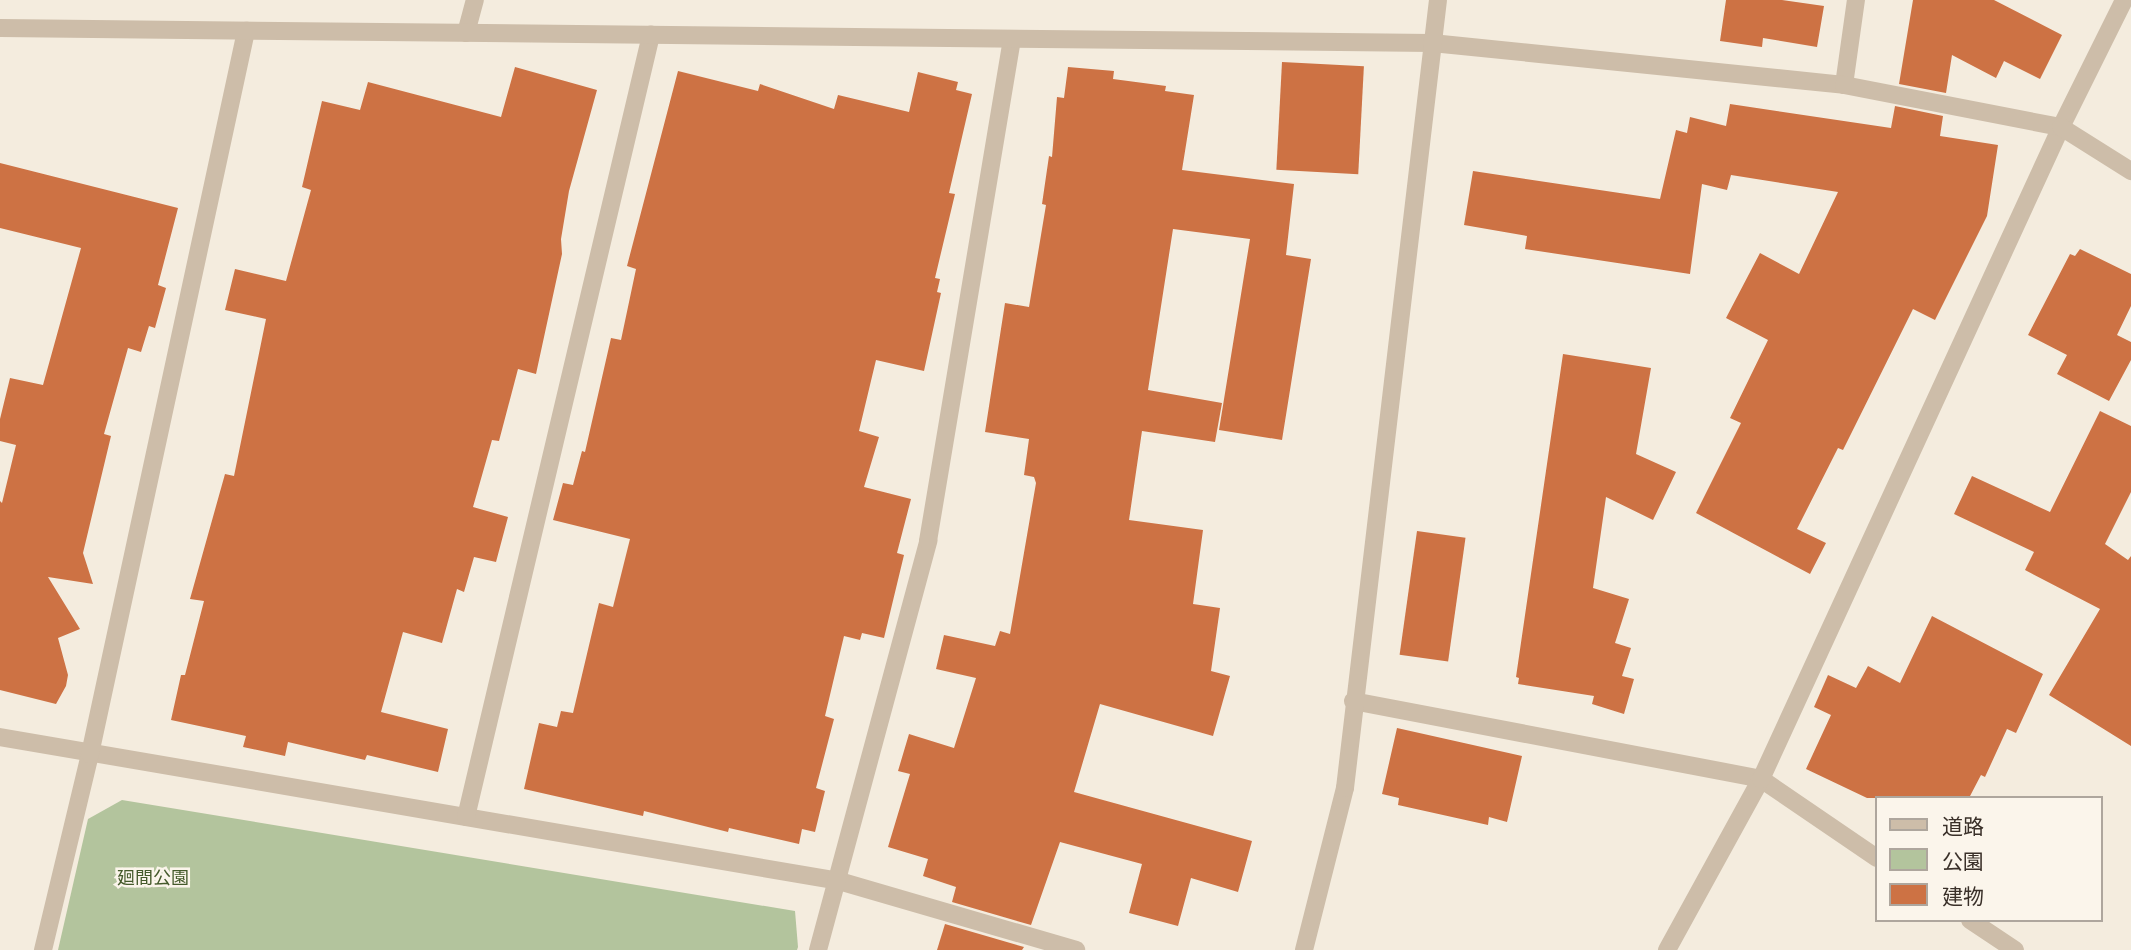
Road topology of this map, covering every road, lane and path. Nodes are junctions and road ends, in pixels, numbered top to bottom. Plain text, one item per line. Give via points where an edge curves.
1 (475, 0) edge
2 (1438, 0) edge
3 (1856, 0) edge
4 (2124, 0) edge
5 (0, 28) edge
6 (246, 31) junction
7 (466, 33) junction
8 (651, 35) junction
9 (1012, 39) junction
10 (1432, 43) junction
11 (1844, 85) junction
12 (2061, 127) junction
13 (2131, 170) edge
14 (1353, 701) junction
15 (0, 737) edge
16 (90, 754) junction
17 (1761, 779) junction
18 (466, 817) junction
19 (1876, 857) edge
20 (839, 881) junction
21 (1973, 922) edge
22 (43, 950) edge
23 (818, 950) edge
24 (1076, 950) edge
25 (1304, 950) edge
26 (1667, 950) edge
27 (2015, 950) edge

1 - 7 street
2 - 10 street
3 - 11 street
4 - 12 street
5 - 6 street
6 - 7 street
6 - 16 street
7 - 8 street
8 - 9 street
8 - 18 street
9 - 10 street
9 - 20 street via 928,541
10 - 11 street
10 - 14 street
11 - 12 street
12 - 13 street
12 - 17 street
14 - 17 street
14 - 25 street via 1345,788
15 - 16 street
16 - 18 street
16 - 22 street
17 - 19 street
17 - 26 street
18 - 20 street
20 - 23 street
20 - 24 street
21 - 27 street

